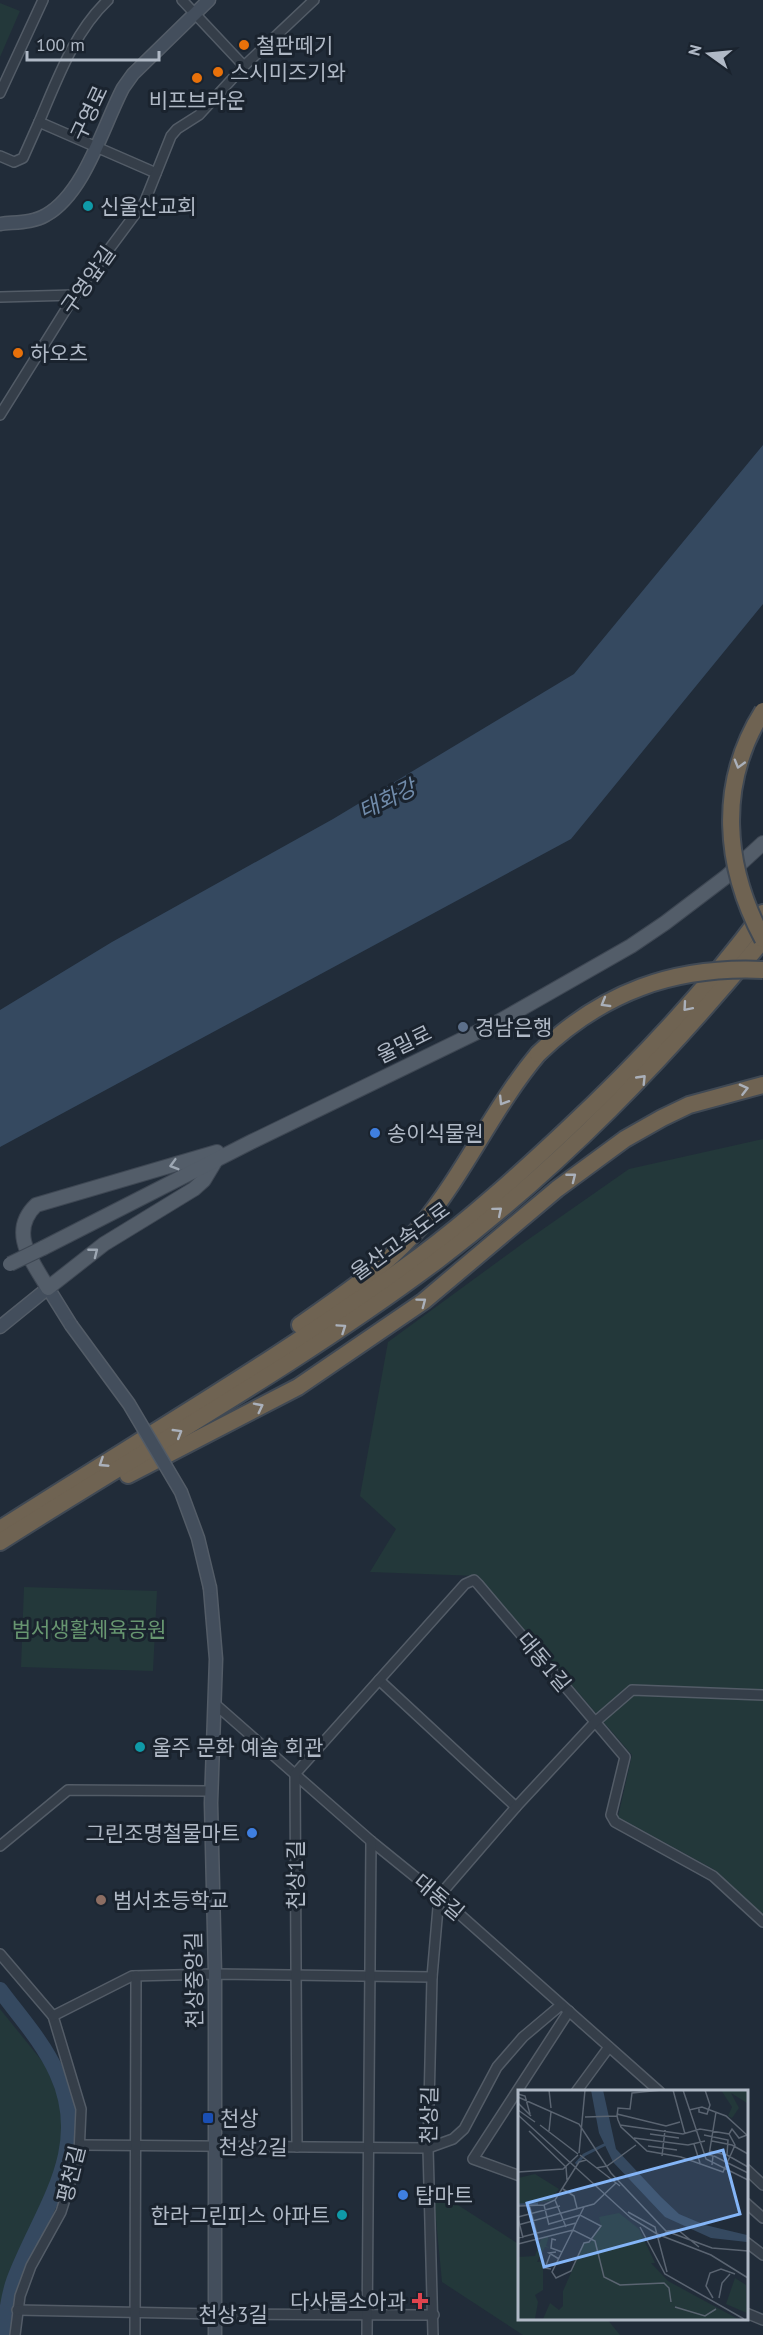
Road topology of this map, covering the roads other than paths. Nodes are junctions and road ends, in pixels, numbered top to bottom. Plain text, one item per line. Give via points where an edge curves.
1 (43, 0) edge
2 (108, 0) edge
3 (182, 0) edge
4 (209, 0) edge
5 (314, 0) edge
6 (194, 14) junction
7 (244, 66) junction
8 (0, 93) edge
9 (39, 122) junction
10 (95, 146) junction
11 (0, 156) edge
12 (156, 173) junction
13 (0, 224) edge
14 (75, 295) junction
15 (0, 297) edge
16 (0, 415) edge
17 (763, 711) edge
18 (763, 843) edge
19 (763, 913) edge
20 (763, 940) edge
21 (763, 970) edge
22 (763, 1085) edge
23 (251, 1142) junction
24 (216, 1160) junction
25 (5, 1266) edge
26 (48, 1287) junction
27 (0, 1327) edge
28 (224, 1387) junction
29 (93, 1486) junction
30 (0, 1529) edge
31 (0, 1542) edge
32 (379, 1680) junction
33 (763, 1695) edge
34 (215, 1704) junction
35 (595, 1722) junction
36 (295, 1774) junction
37 (212, 1791) junction
38 (516, 1807) junction
39 (371, 1841) junction
40 (0, 1846) edge
41 (439, 1896) junction
42 (763, 1922) edge
43 (0, 1954) edge
44 (215, 1974) junction
45 (136, 1976) junction
46 (371, 1976) junction
47 (295, 1977) junction
48 (432, 1977) junction
49 (561, 2005) junction
50 (569, 2012) junction
51 (53, 2016) junction
52 (609, 2047) junction
53 (577, 2090) edge
54 (655, 2090) edge
55 (81, 2145) junction
56 (136, 2146) junction
57 (215, 2146) junction
58 (297, 2147) junction
59 (369, 2148) junction
60 (428, 2148) junction
61 (748, 2170) edge
62 (517, 2174) edge
63 (763, 2185) edge
64 (748, 2204) edge
65 (763, 2218) edge
66 (748, 2243) edge
67 (763, 2254) edge
68 (17, 2310) junction
69 (135, 2313) junction
70 (748, 2313) edge
71 (216, 2314) junction
72 (367, 2314) junction
73 (434, 2315) junction
74 (763, 2320) edge
75 (15, 2335) edge
76 (135, 2335) edge
77 (215, 2335) edge
78 (367, 2335) edge
79 (433, 2335) edge

1 - 8 street
2 - 9 street via 79,38
3 - 6 street
4 - 6 street, 구영로
5 - 7 street, 구영앞길
6 - 7 street
6 - 10 street, 구영로 via 133,74
7 - 12 street, 구영앞길 via 199,115 171,136
9 - 10 street
9 - 11 street via 23,158 14,162
10 - 12 street
10 - 13 street, 구영로 via 74,188 59,205 45,216
12 - 14 street, 구영앞길 via 145,201
14 - 15 street
14 - 16 street, 구영앞길
17 -> 20 highway, bridge via 744,750 730,814 738,881
18 - 23 main road, 울밀로 via 718,883 631,946 498,1022
19 -> 28 highway, 울산고속도로 via 645,1054 512,1181 374,1289
29 -> 20 highway, 울산고속도로 via 298,1357 397,1290 480,1226 568,1151 642,1080
21 -> 28 highway, bridge via 698,972 647,984 572,1024 538,1054 509,1091 450,1187 405,1243 360,1282 235,1369
29 -> 22 highway via 123,1478 298,1387 424,1301 557,1189 625,1139 689,1105
23 - 24 main road, 울밀로
23 -> 26 main road via 36,1205 27,1213 22,1232
24 - 25 main road, 울밀로, bridge
26 -> 24 main road via 104,1244 194,1189
26 - 27 street
26 - 34 street, 천상중앙길, bridge via 129,1404 181,1492 210,1588
28 -> 30 highway, 울산고속도로
29 - 31 highway, 울산고속도로
32 - 35 street, 대동1길 via 465,1584 474,1581
32 - 36 street, 대동1길
32 - 38 street
33 - 35 street via 632,1690
34 - 36 street, 대동길
34 - 37 street, 천상중앙길
35 - 38 street
35 - 42 street, 대동1길 via 625,1757 610,1815 615,1822 713,1876
36 - 39 street, 대동길
36 - 47 street, 천상1길
37 - 40 street via 68,1790
37 - 44 street, 천상중앙길
38 - 41 street
39 - 41 street, 대동길
39 - 46 street
41 - 48 street, 천상길
41 - 49 street, 대동길
43 - 51 street, 평천길
44 - 45 street
44 - 47 street
44 - 57 street, 천상중앙길
45 - 51 street
45 - 56 street
46 - 47 street
46 - 48 street
46 - 59 street
47 - 58 street, 천상1길
48 - 60 street, 천상길
49 - 50 street, 대동길
49 - 60 street via 523,2037 497,2067 464,2128 453,2139
50 - 52 street, 대동길
50 - 62 street via 473,2158
51 - 55 street, 평천길 via 81,2109
52 - 53 street
52 - 54 street, 대동길
55 - 56 street, 천상2길
55 - 68 street, 평천길 via 62,2212 31,2266
56 - 57 street, 천상2길
56 - 69 street
57 - 58 street, 천상2길
57 - 71 street, 천상중앙길
58 - 59 street, 천상2길
59 - 60 street, 천상2길
59 - 72 street
60 - 73 street, 천상길
61 - 63 street
64 - 65 street
66 - 67 street
68 - 69 street, 천상3길
68 - 75 street, 평천길
69 - 71 street, 천상3길
69 - 76 street
70 - 74 street
71 - 72 street, 천상3길
71 - 77 street, 천상중앙길
72 - 73 street, 천상3길
72 - 78 street
73 - 79 street, 천상길

